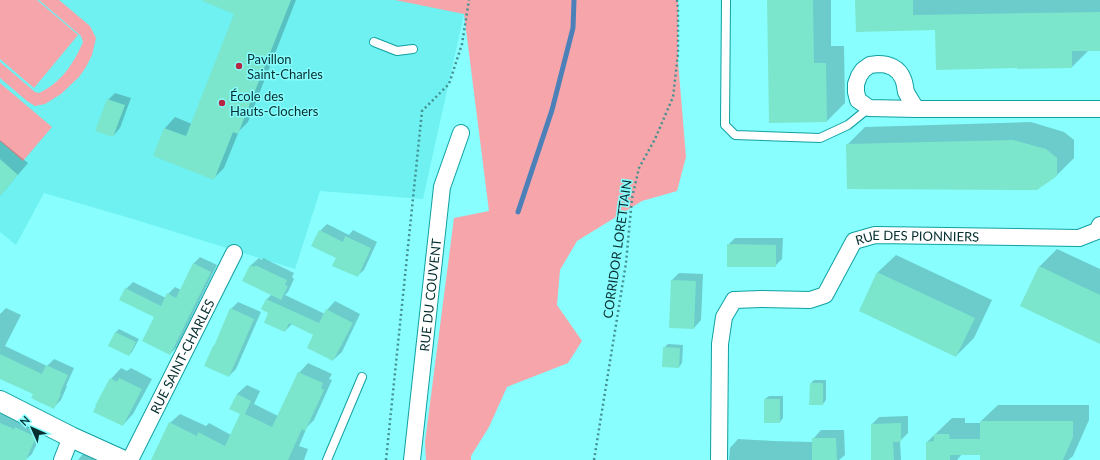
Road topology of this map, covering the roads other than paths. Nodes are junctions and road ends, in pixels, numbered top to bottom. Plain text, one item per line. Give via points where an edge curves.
1 (726, 0) edge
2 (374, 42) dead end
3 (413, 49) dead end
4 (869, 108) junction
5 (916, 109) junction
6 (1100, 109) edge
7 (461, 133) dead end
8 (1100, 225) edge
9 (234, 254) dead end
10 (362, 378) dead end
11 (0, 401) edge
12 (70, 437) junction
13 (62, 460) edge
14 (122, 460) edge
15 (130, 460) edge
16 (327, 460) edge
17 (412, 460) edge
18 (719, 460) edge

1 - 4 lane via 725,125 735,135 820,138 848,125
2 - 3 lane via 397,51
4 - 5 street
4 - 5 street via 858,100 856,84 859,76 870,65 886,64 899,72
5 - 6 street
7 - 17 street, RUE DU COUVENT via 442,187
8 - 18 street, RUE DES PIONNIERS via 1097,231 1078,238 875,234 854,241 824,295 810,300 734,300 724,317 720,344
9 - 15 street, RUE SAINT-CHARLES
10 - 16 lane
11 - 12 street
12 - 13 street
12 - 14 street

